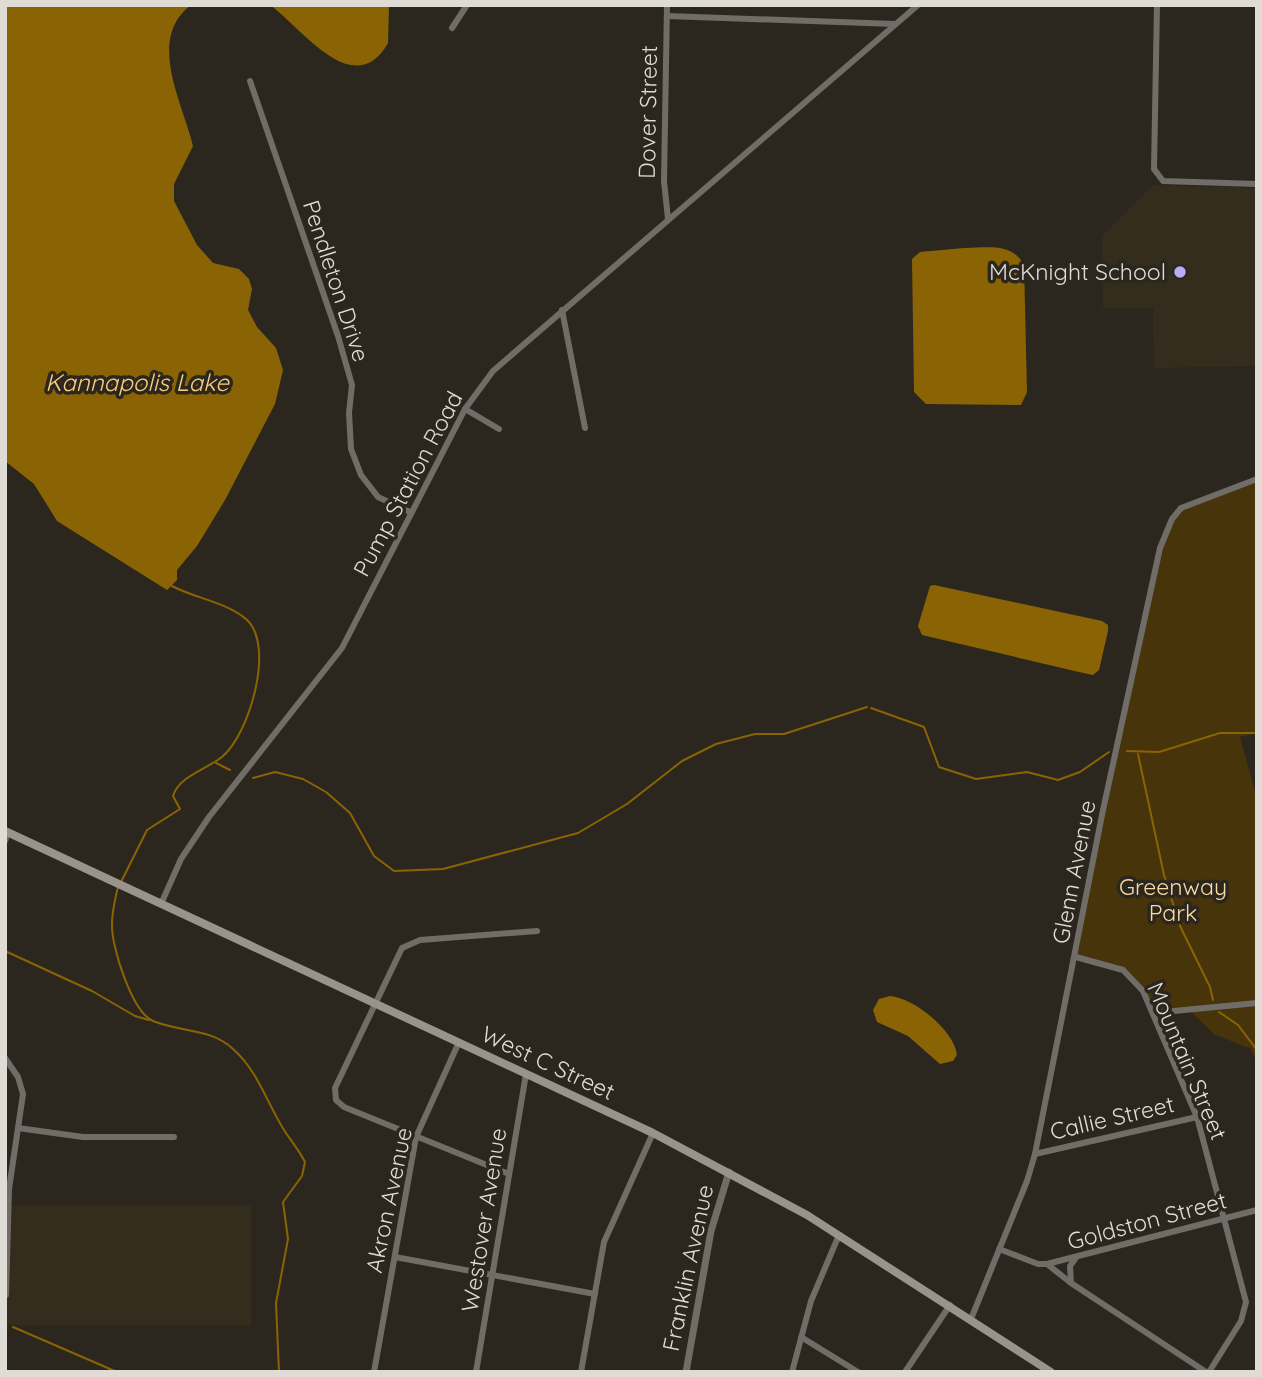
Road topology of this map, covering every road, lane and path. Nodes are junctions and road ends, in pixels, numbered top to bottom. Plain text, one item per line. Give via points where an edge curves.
1 (467, 5) edge
2 (667, 5) edge
3 (918, 5) edge
4 (1157, 5) edge
5 (667, 16) junction
6 (895, 24) junction
7 (452, 28) dead end
8 (250, 81) dead end
9 (1257, 184) edge
10 (668, 219) junction
11 (562, 310) junction
12 (465, 409) junction
13 (585, 428) dead end
14 (499, 429) dead end
15 (1257, 479) edge
16 (410, 512) junction
17 (6, 835) edge
18 (161, 904) junction
19 (537, 931) dead end
20 (1076, 957) junction
21 (1257, 1003) edge
22 (376, 1005) junction
23 (1153, 1013) junction
24 (459, 1042) junction
25 (5, 1058) edge
26 (526, 1074) junction
27 (1197, 1117) junction
28 (18, 1128) junction
29 (653, 1133) junction
30 (174, 1137) dead end
31 (416, 1137) junction
32 (1035, 1154) junction
33 (9, 1168) edge
34 (729, 1172) junction
35 (509, 1174) junction
36 (1257, 1210) edge
37 (1226, 1218) junction
38 (839, 1235) junction
39 (999, 1250) junction
40 (395, 1257) junction
41 (1076, 1258) junction
42 (1046, 1264) junction
43 (494, 1275) junction
44 (1071, 1283) junction
45 (595, 1294) junction
46 (6, 1295) edge
47 (950, 1305) junction
48 (971, 1319) junction
49 (801, 1337) junction
50 (374, 1372) edge
51 (476, 1372) edge
52 (581, 1372) edge
53 (686, 1372) edge
54 (792, 1372) edge
55 (858, 1372) edge
56 (905, 1372) edge
57 (1051, 1372) edge
58 (1208, 1372) edge

1 - 7 street
2 - 5 street, Dover Street
3 - 6 street, Pump Station Road
4 - 9 street via 1154,169 1163,181
5 - 6 street
5 - 10 street, Dover Street via 664,181
6 - 10 street, Pump Station Road
8 - 16 street, Pendleton Drive via 352,385 351,449 361,475 378,497
10 - 11 street, Pump Station Road
11 - 12 street, Pump Station Road via 493,371
11 - 13 street
12 - 14 street
12 - 16 street, Pump Station Road
15 - 20 street, Glenn Avenue via 1181,508 1164,538 1103,810
16 - 18 street, Pump Station Road via 342,648 209,817 181,859
17 - 18 main road, West C Street
18 - 22 main road, West C Street
19 - 22 street via 420,940 402,948
20 - 23 street, Mountain Street via 1123,970 1135,980
20 - 32 street, Glenn Avenue
21 - 23 street
22 - 24 main road, West C Street
22 - 31 street via 335,1088 336,1100
23 - 27 street, Mountain Street
24 - 26 main road, West C Street
24 - 31 street, Akron Avenue
25 - 28 street via 23,1094
26 - 29 main road, West C Street
26 - 35 street, Westover Avenue
27 - 32 street, Callie Street
27 - 37 street, Mountain Street
28 - 30 street via 83,1137
28 - 33 street
29 - 34 main road, West C Street
29 - 45 street via 611,1221
31 - 35 street
31 - 40 street, Akron Avenue
32 - 39 street, Glenn Avenue
33 - 46 street
34 - 38 main road, West C Street
34 - 53 street, Franklin Avenue via 712,1231
35 - 43 street, Westover Avenue
36 - 37 street, Goldston Street
37 - 41 street, Goldston Street
37 - 58 street, Mountain Street via 1244,1288 1245,1314
38 - 47 main road, West C Street
38 - 49 street via 819,1278
39 - 42 street
39 - 48 street, Glenn Avenue
40 - 43 street
40 - 50 street, Akron Avenue
41 - 42 street, Goldston Street
41 - 44 street via 1070,1266
42 - 44 street
43 - 45 street
43 - 51 street, Westover Avenue
44 - 58 street
45 - 52 street
47 - 48 main road, West C Street
47 - 56 street
48 - 57 main road, West C Street
49 - 54 street
49 - 55 street

